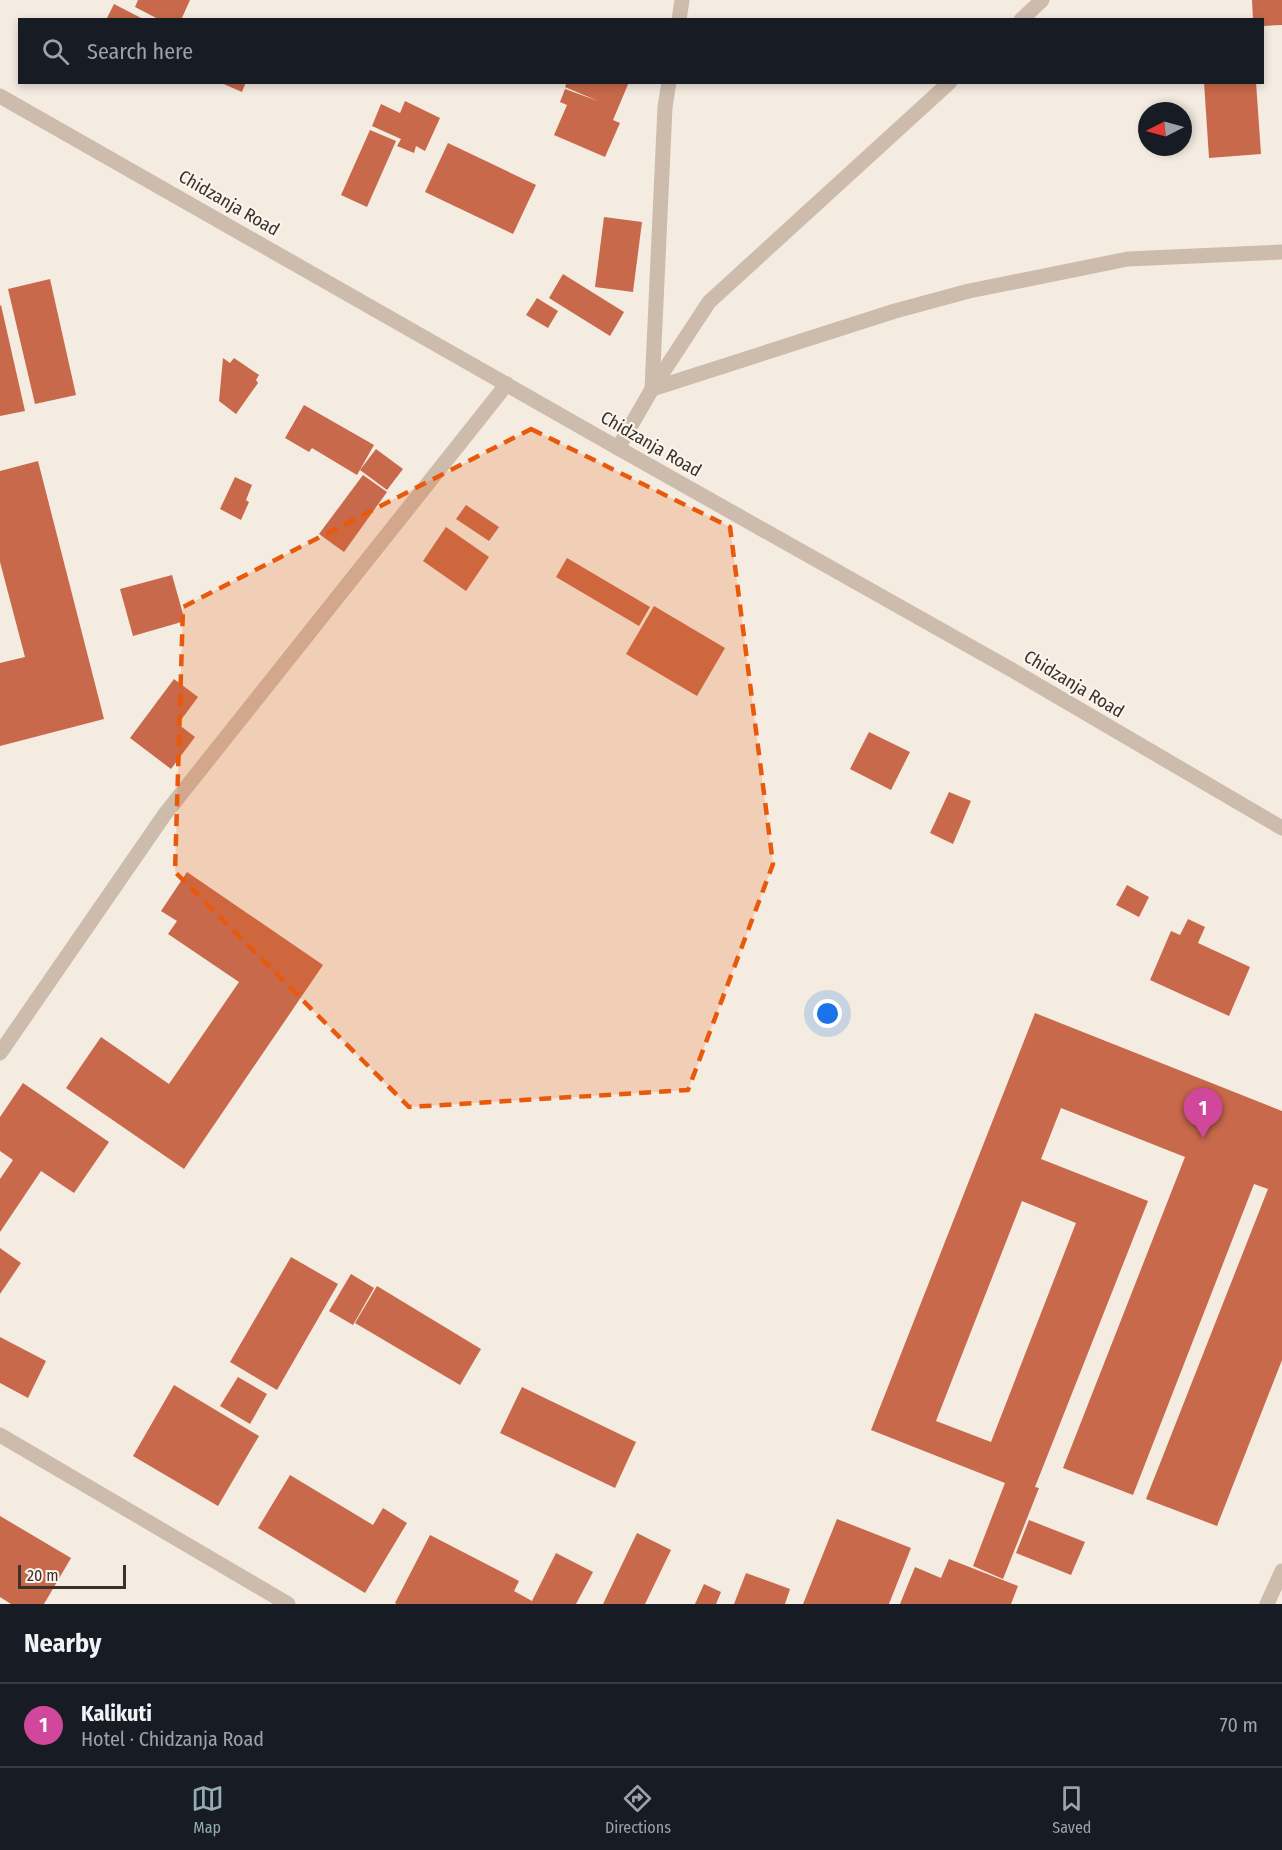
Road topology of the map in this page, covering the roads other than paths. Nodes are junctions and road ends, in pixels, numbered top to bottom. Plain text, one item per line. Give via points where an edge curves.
1 (682, 0) edge
2 (1042, 0) edge
3 (679, 18) edge
4 (1022, 18) edge
5 (669, 84) edge
6 (949, 84) edge
7 (0, 96) edge
8 (1282, 252) edge
9 (507, 384) junction
10 (652, 389) junction
11 (618, 448) junction
12 (1282, 828) edge
13 (0, 1053) edge
14 (0, 1435) edge
15 (1282, 1571) edge
16 (288, 1604) edge
17 (1267, 1604) edge

1 - 3 street
2 - 4 street
5 - 10 street
6 - 10 street via 708,302
7 - 9 street, Chidzanja Road
8 - 10 street via 1128,259 969,291
9 - 11 street, Chidzanja Road
9 - 13 street via 165,814
10 - 11 street
11 - 12 street, Chidzanja Road via 1019,674
14 - 16 street
15 - 17 street

